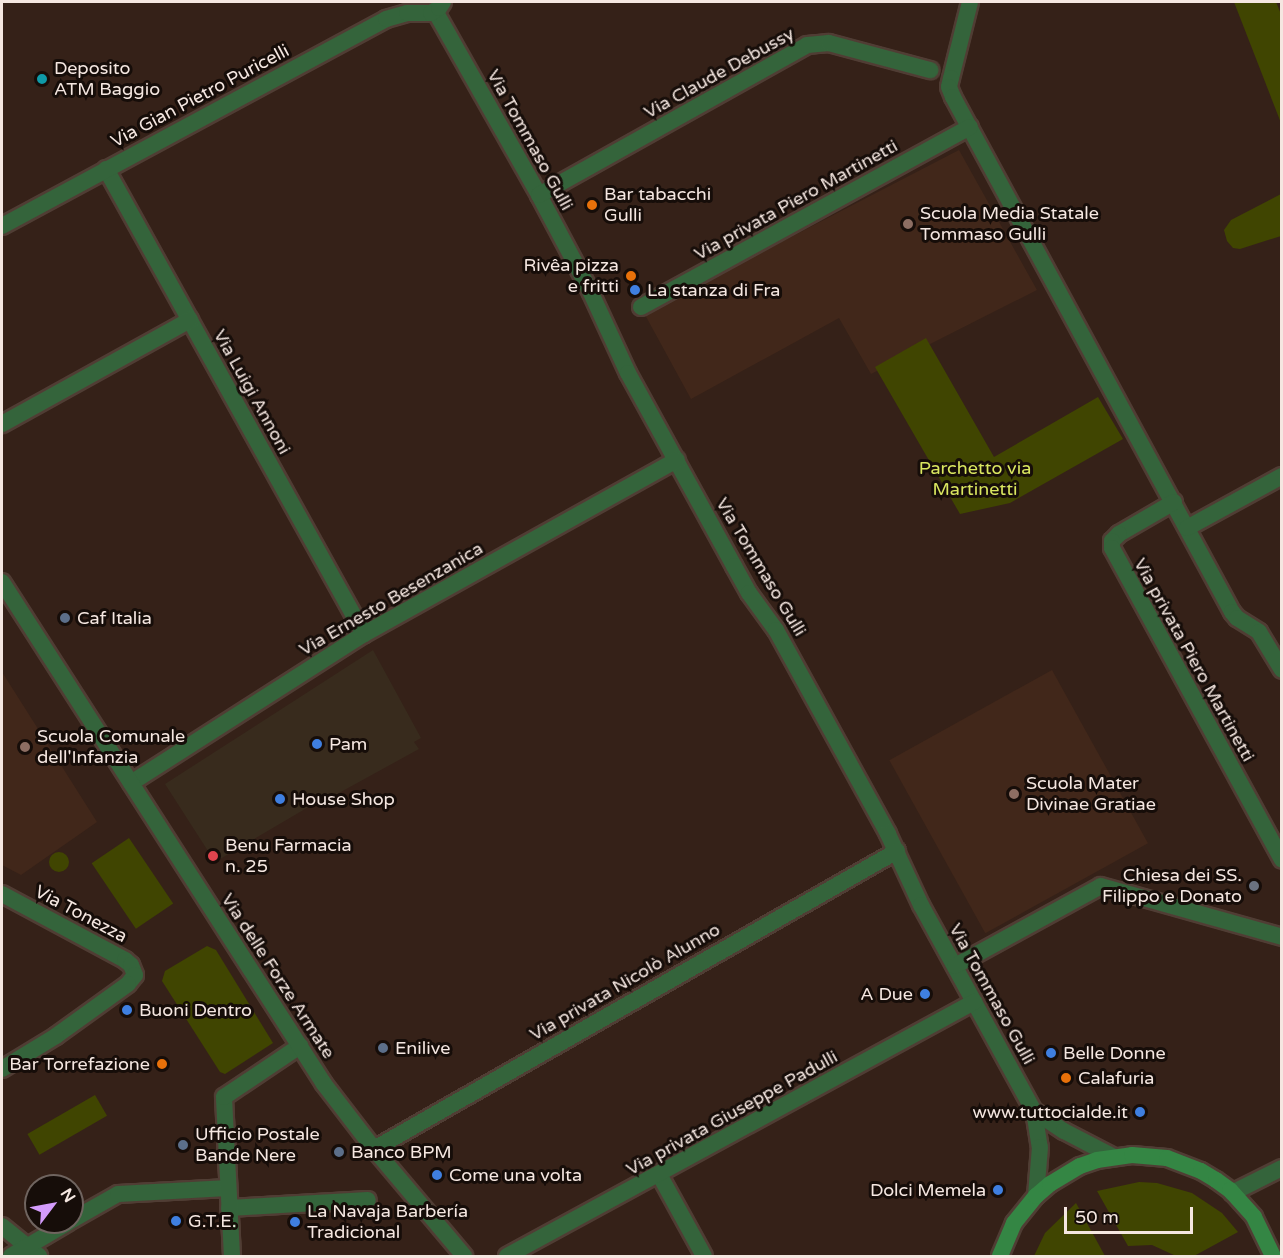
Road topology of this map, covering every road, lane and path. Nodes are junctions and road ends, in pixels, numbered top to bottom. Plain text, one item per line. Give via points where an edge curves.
1 (970, 2) edge
2 (427, 6) edge
3 (930, 70) dead end
4 (970, 128) junction
5 (106, 169) junction
6 (539, 195) junction
7 (2, 226) edge
8 (640, 307) dead end
9 (190, 320) junction
10 (2, 424) edge
11 (677, 460) junction
12 (1281, 476) edge
13 (1174, 502) junction
14 (1187, 528) junction
15 (2, 582) edge
16 (364, 634) junction
17 (1281, 670) edge
18 (131, 783) junction
19 (897, 851) junction
20 (1281, 860) edge
21 (2, 894) edge
22 (1281, 937) edge
23 (955, 966) junction
24 (974, 1002) junction
25 (300, 1046) junction
26 (2, 1069) edge
27 (1034, 1111) junction
28 (374, 1149) junction
29 (1114, 1157) junction
30 (1281, 1168) edge
31 (660, 1176) junction
32 (228, 1188) junction
33 (1232, 1193) junction
34 (1036, 1196) junction
35 (368, 1200) dead end
36 (229, 1208) junction
37 (84, 1213) edge
38 (2, 1226) edge
39 (54, 1234) edge
40 (33, 1251) edge
41 (11, 1257) edge
42 (232, 1257) edge
43 (464, 1257) edge
44 (507, 1257) edge
45 (704, 1257) edge
46 (999, 1257) edge
47 (1273, 1257) edge

1 - 4 street via 949,87
2 - 5 street, Via Gian Pietro Puricelli via 386,19
2 - 6 street, Via Tommaso Gulli
3 - 6 street, Via Claude Debussy via 829,43 807,45
4 - 8 street, Via privata Piero Martinetti
4 - 13 street
5 - 7 street, Via Gian Pietro Puricelli
5 - 9 street, Via Luigi Annoni
6 - 11 street, Via Tommaso Gulli
9 - 10 street
9 - 16 street, Via Luigi Annoni
11 - 16 street, Via Ernesto Besenzanica
11 - 19 street, Via Tommaso Gulli
12 - 14 street
13 - 14 street
13 - 20 street, Via privata Piero Martinetti via 1119,534 1112,541 1112,548
14 - 17 street via 1232,612 1260,632
15 - 18 street, Via delle Forze Armate
16 - 18 street, Via Ernesto Besenzanica
18 - 25 street, Via delle Forze Armate
19 - 23 street, Via Tommaso Gulli
19 - 28 street, Via privata Nicolò Alunno
21 - 26 street, Via Tonezza via 125,960 135,975 56,1036
22 - 23 street via 1101,886
23 - 24 street, Via Tommaso Gulli
24 - 27 street, Via Tommaso Gulli
24 - 31 street, Via privata Giuseppe Padulli
25 - 28 street, Via delle Forze Armate
25 - 32 street via 224,1097
27 - 29 street, Via Tommaso Gulli
27 - 34 street, Via Tommaso Gulli via 1040,1147
28 - 43 street, Via delle Forze Armate
29 - 33 main road via 1150,1156 1184,1163
29 - 34 main road via 1064,1174
30 - 33 street
31 - 44 street, Via privata Giuseppe Padulli
31 - 45 street
32 - 36 street
32 - 37 street via 118,1194
33 - 47 main road via 1254,1217
34 - 46 main road via 1014,1223
35 - 36 street
36 - 42 street
38 - 40 street
39 - 40 street
40 - 41 street

